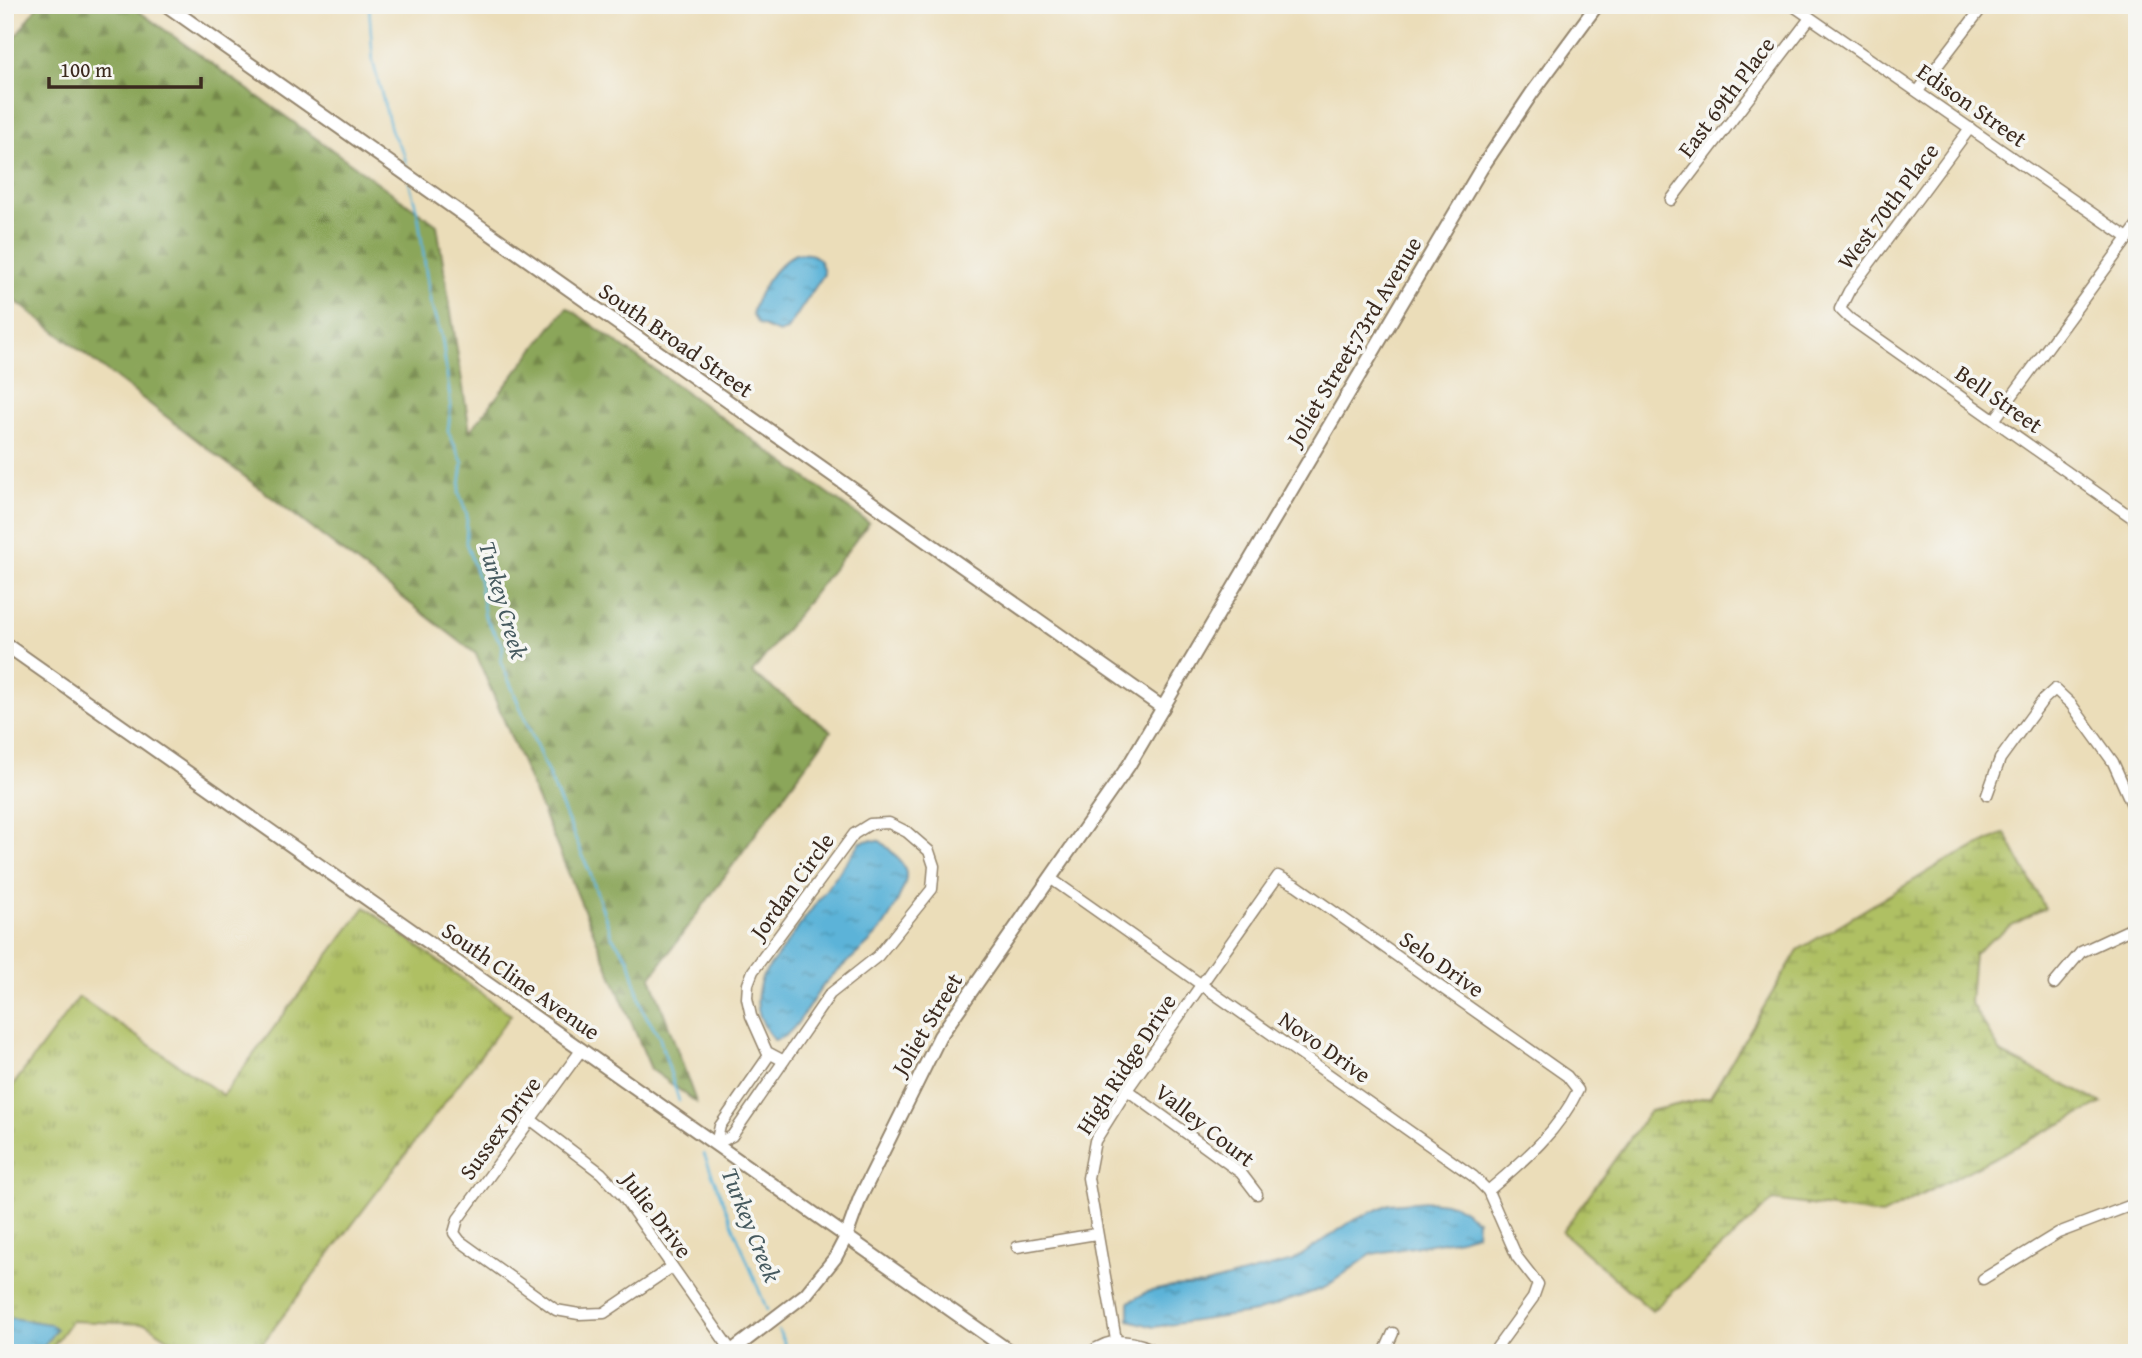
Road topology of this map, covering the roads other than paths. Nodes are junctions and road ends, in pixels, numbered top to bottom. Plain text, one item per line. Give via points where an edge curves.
1 (166, 5) edge
2 (1597, 5) edge
3 (1792, 5) edge
4 (1984, 5) edge
5 (2132, 5) edge
6 (2137, 8) edge
7 (1810, 18) junction
8 (1919, 91) junction
9 (1970, 128) junction
10 (1671, 200) dead end
11 (2137, 226) edge
12 (2128, 238) junction
13 (1840, 309) joint
14 (1995, 419) junction
15 (2137, 521) edge
16 (5, 645) edge
17 (1163, 708) junction
18 (1987, 795) dead end
19 (2137, 816) edge
20 (1278, 876) joint
21 (1050, 878) junction
22 (2137, 926) edge
23 (1201, 984) junction
24 (2054, 985) dead end
25 (582, 1049) junction
26 (770, 1054) junction
27 (784, 1061) junction
28 (1127, 1090) junction
29 (530, 1119) junction
30 (716, 1144) junction
31 (1488, 1192) junction
32 (1257, 1194) dead end
33 (2137, 1203) edge
34 (1096, 1234) junction
35 (846, 1237) junction
36 (1017, 1247) dead end
37 (672, 1267) junction
38 (1983, 1279) dead end
39 (1393, 1333) dead end
40 (1116, 1340) junction
41 (731, 1352) edge
42 (1012, 1353) edge
43 (1090, 1353) edge
44 (1159, 1353) edge
45 (1384, 1353) edge
46 (1493, 1353) edge

1 - 17 street, South Broad Street
2 - 17 street, Joliet Street;73rd Avenue via 1481,169
3 - 7 street, Edison Street
4 - 8 street
5 - 6 street
7 - 8 street, Edison Street
7 - 10 street, East 69th Place
8 - 9 street, Edison Street
9 - 12 street, Edison Street
9 - 13 street, West 70th Place
11 - 12 street
12 - 14 street
13 - 14 street, Bell Street
14 - 15 street, Bell Street
16 - 25 street, South Cline Avenue
17 - 21 street, Joliet Street
18 - 19 street via 2000,759 2055,689 2113,762
20 - 23 street, High Ridge Drive
20 - 31 street, Selo Drive via 1567,1076 1578,1090 1557,1126
21 - 23 street, Novo Drive
21 - 35 street, Joliet Street via 940,1036 860,1198
22 - 24 street via 2081,952
23 - 28 street, High Ridge Drive
23 - 31 street, Novo Drive via 1462,1168
25 - 29 street, Sussex Drive
25 - 30 street, South Cline Avenue
26 - 27 street
26 - 27 street, Jordan Circle via 749,1007 748,984 753,971 854,834 870,824 889,823 907,832 929,851 934,866 932,889 878,956 830,994
26 - 30 street via 720,1126
27 - 30 street, Jordan Circle via 732,1136
28 - 32 street, Valley Court via 1241,1173
28 - 34 street, High Ridge Drive via 1095,1141 1088,1178
29 - 37 street, Julie Drive via 622,1195
29 - 37 street, Sussex Drive via 457,1219 454,1233 460,1241 556,1310 579,1314 604,1313
30 - 35 street, South Cline Avenue
31 - 46 street, Novo Drive via 1517,1257 1538,1284
33 - 38 street via 2058,1233
34 - 36 street
34 - 40 street, High Ridge Drive
35 - 41 street, Joliet Street via 807,1294
35 - 42 street, South Cline Avenue
37 - 41 street, Julie Drive
39 - 45 street
40 - 43 street
40 - 44 street via 1144,1344

